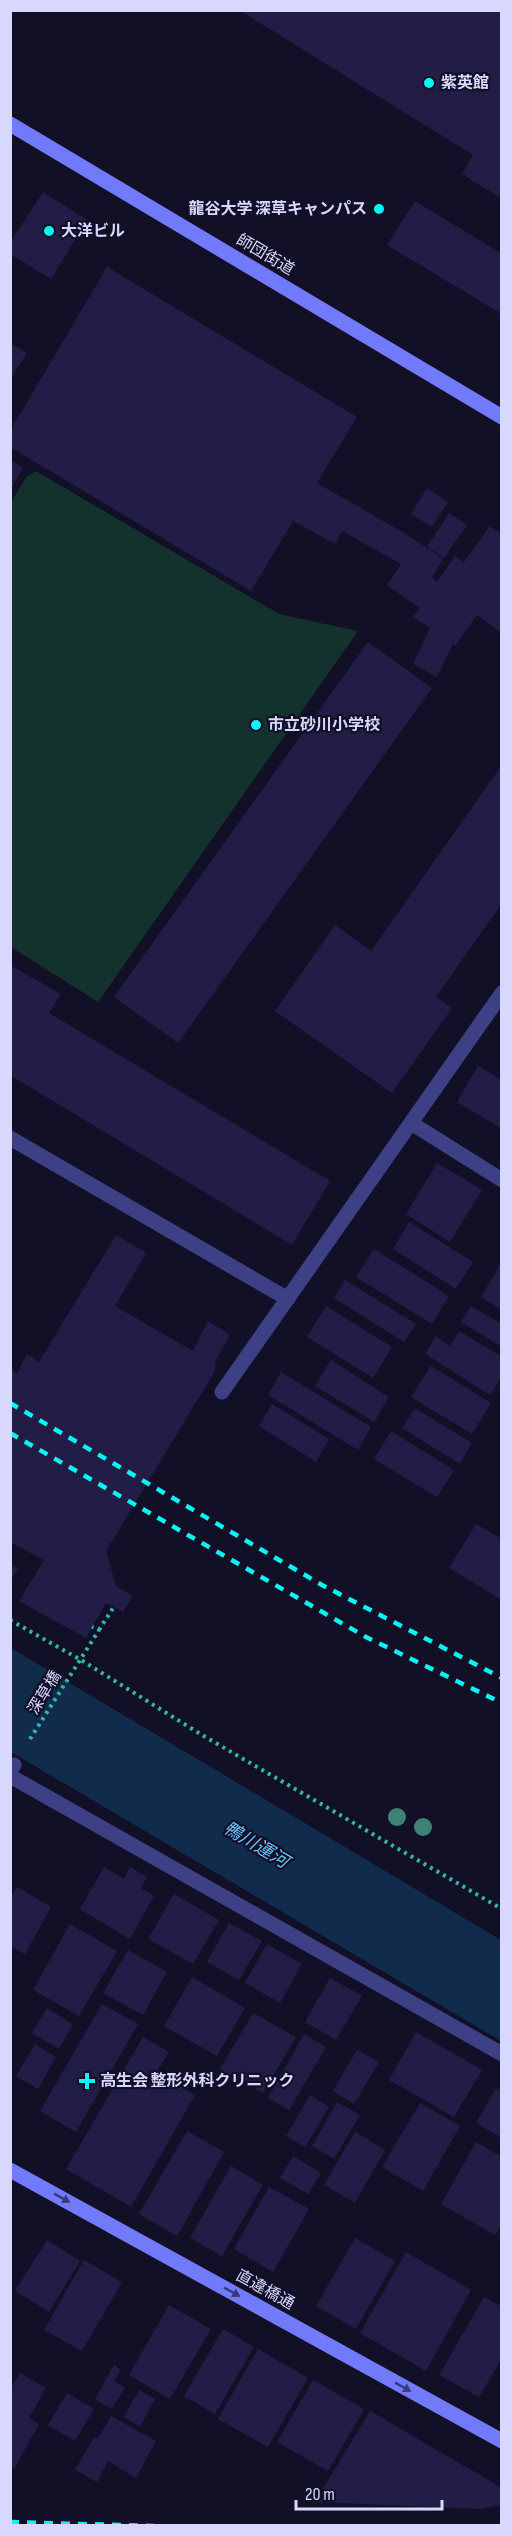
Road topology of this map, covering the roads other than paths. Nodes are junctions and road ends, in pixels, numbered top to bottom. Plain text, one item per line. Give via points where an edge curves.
1 (10, 124) edge
2 (501, 417) edge
3 (501, 993) edge
4 (411, 1124) junction
5 (10, 1138) edge
6 (501, 1180) edge
7 (288, 1299) junction
8 (222, 1392) dead end
9 (12, 1771) edge
10 (501, 2055) edge
11 (10, 2170) edge
12 (501, 2441) edge

1 - 2 street, 師団街道
3 - 4 street
4 - 6 street
4 - 7 street
5 - 7 street
7 - 8 street
9 - 10 street
11 -> 12 street, 直違橋通

